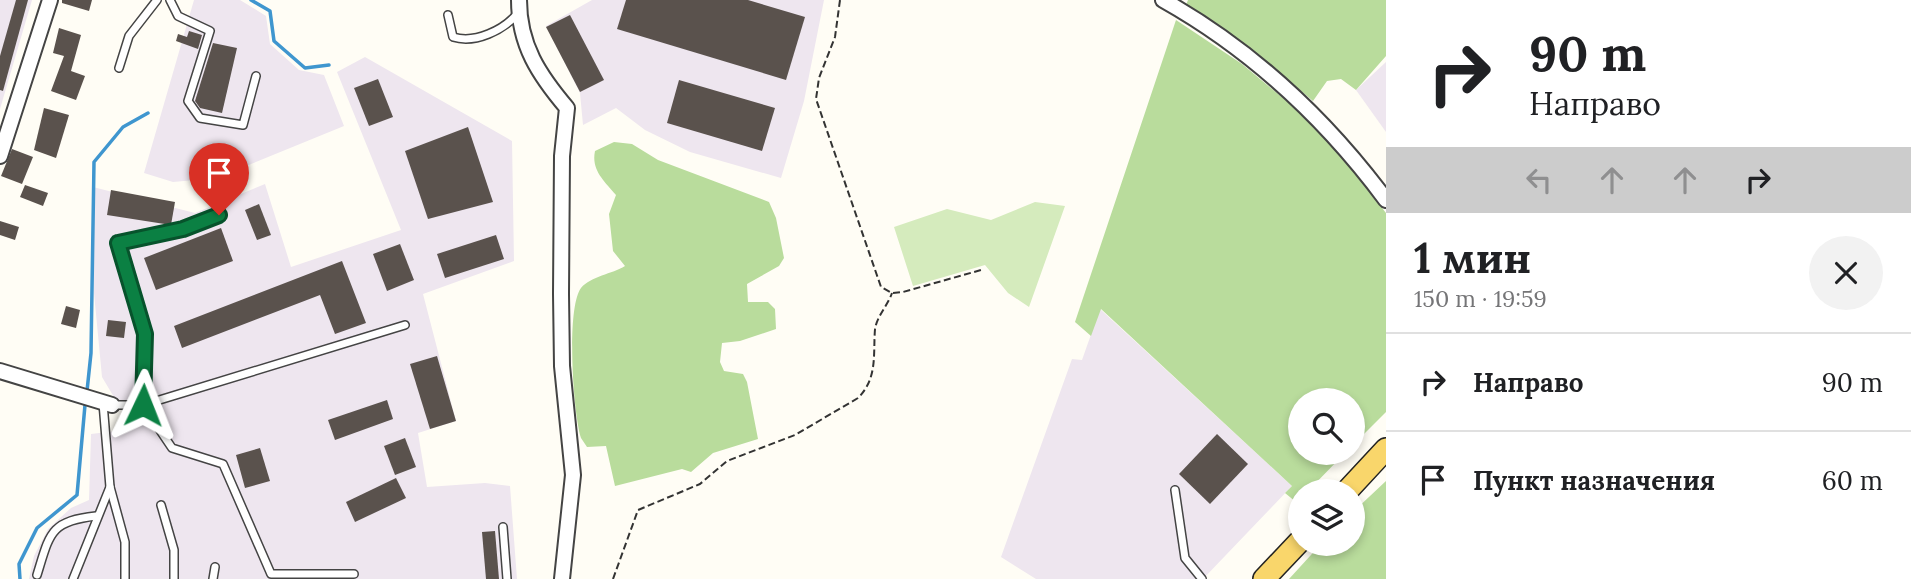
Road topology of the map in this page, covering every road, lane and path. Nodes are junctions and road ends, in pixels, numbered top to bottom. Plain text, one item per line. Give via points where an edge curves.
1 (50, 0) edge
2 (157, 0) edge
3 (170, 0) edge
4 (840, 0) edge
5 (1163, 0) edge
6 (519, 6) edge
7 (448, 15) dead end
8 (119, 68) dead end
9 (256, 76) dead end
10 (0, 156) edge
11 (1386, 200) edge
12 (219, 215) dead end
13 (981, 270) dead end
14 (892, 293) junction
15 (405, 325) dead end
16 (0, 371) edge
17 (108, 404) junction
18 (143, 405) junction
19 (1386, 449) edge
20 (1358, 479) edge
21 (110, 487) junction
22 (1175, 490) dead end
23 (161, 505) dead end
24 (96, 516) junction
25 (503, 527) dead end
26 (1288, 554) edge
27 (215, 567) dead end
28 (354, 574) dead end
29 (37, 575) dead end
30 (73, 579) edge
31 (125, 579) edge
32 (174, 579) edge
33 (213, 579) edge
34 (508, 579) edge
35 (562, 579) edge
36 (613, 579) edge
37 (1202, 579) edge
38 (1264, 579) edge

1 - 10 street
2 - 8 lane via 129,36
3 - 9 lane via 178,16 210,31 188,101 200,118 243,125
4 - 14 path via 835,37 817,89 819,114 876,276 881,287
5 - 11 street via 1279,80 1356,159
6 - 7 lane via 510,23 495,32 459,39 453,37
6 - 35 street via 525,47 567,108 561,295 572,475
12 - 18 lane via 183,229 118,243 145,334
13 - 14 path
14 - 36 path via 878,320 875,360 866,390 794,435 727,461 700,484 638,510
15 - 18 lane
16 - 17 street
17 - 18 lane
17 - 21 lane
18 - 28 lane via 172,448 223,464 271,575
19 - 20 main road
21 - 24 lane
21 - 31 lane via 125,542
22 - 37 lane via 1185,558
23 - 32 lane via 174,550
24 - 29 lane via 71,519 56,528
24 - 30 lane
25 - 34 lane
26 - 38 main road
27 - 33 lane

